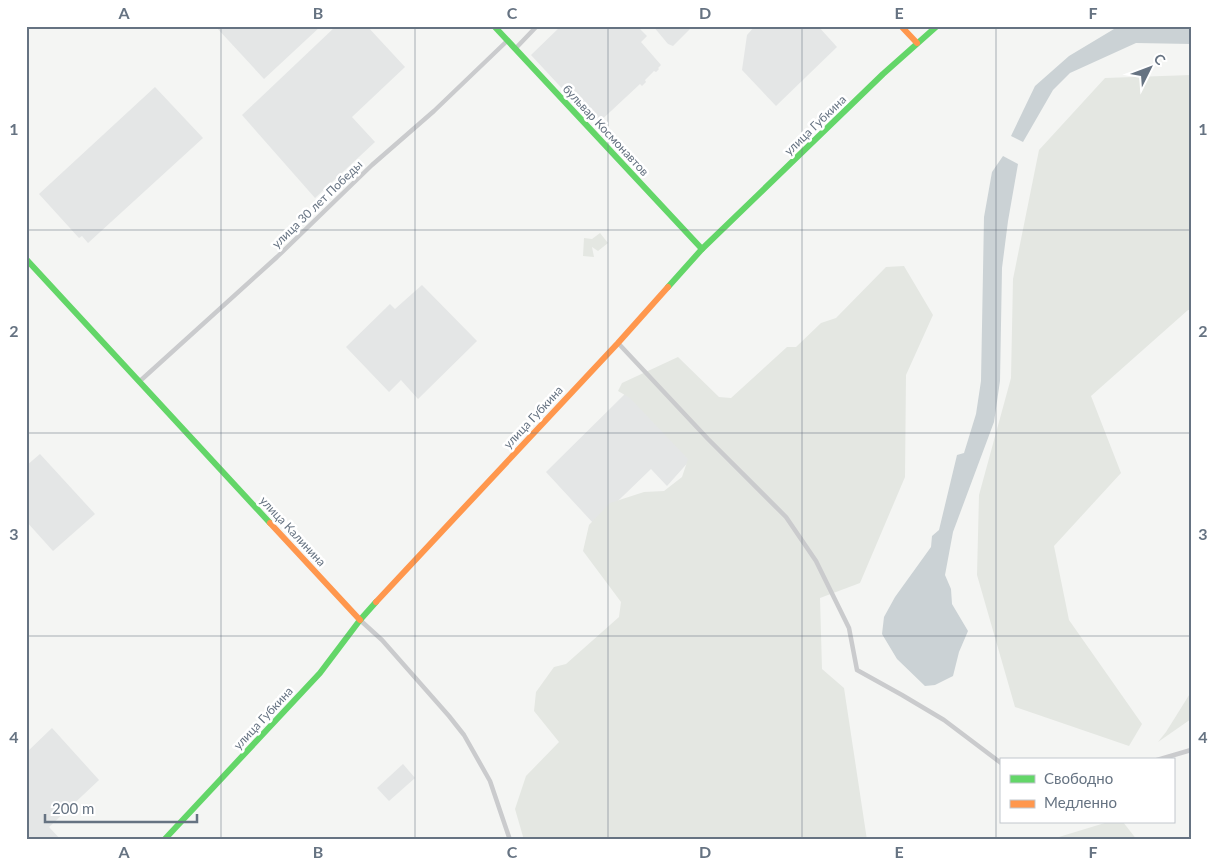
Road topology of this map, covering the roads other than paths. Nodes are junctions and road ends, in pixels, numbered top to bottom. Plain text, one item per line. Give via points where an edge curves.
1 (494, 26) edge
2 (537, 26) edge
3 (901, 26) edge
4 (937, 26) edge
5 (507, 41) junction
6 (917, 43) junction
7 (515, 49) junction
8 (702, 249) junction
9 (26, 259) edge
10 (618, 343) junction
11 (140, 381) junction
12 (360, 620) junction
13 (1191, 750) edge
14 (1164, 758) edge
15 (1000, 762) edge
16 (164, 840) edge
17 (510, 840) edge

1 - 5 street, бульвар Космонавтов
2 - 7 street
3 - 6 street
4 - 6 street, улица Губкина
5 - 7 street, бульвар Космонавтов
5 - 11 street, улица 30 лет Победы
6 - 8 street, улица Губкина
7 - 8 street, бульвар Космонавтов
8 - 10 street, улица Губкина
9 - 11 street, улица Калинина
10 - 12 street, улица Губкина
10 - 15 street via 786,517 816,561 849,628 857,670 944,720
11 - 12 street, улица Калинина
12 - 16 street, улица Губкина via 320,673
12 - 17 street, улица Калинина via 382,640 464,735 490,781
13 - 14 street

